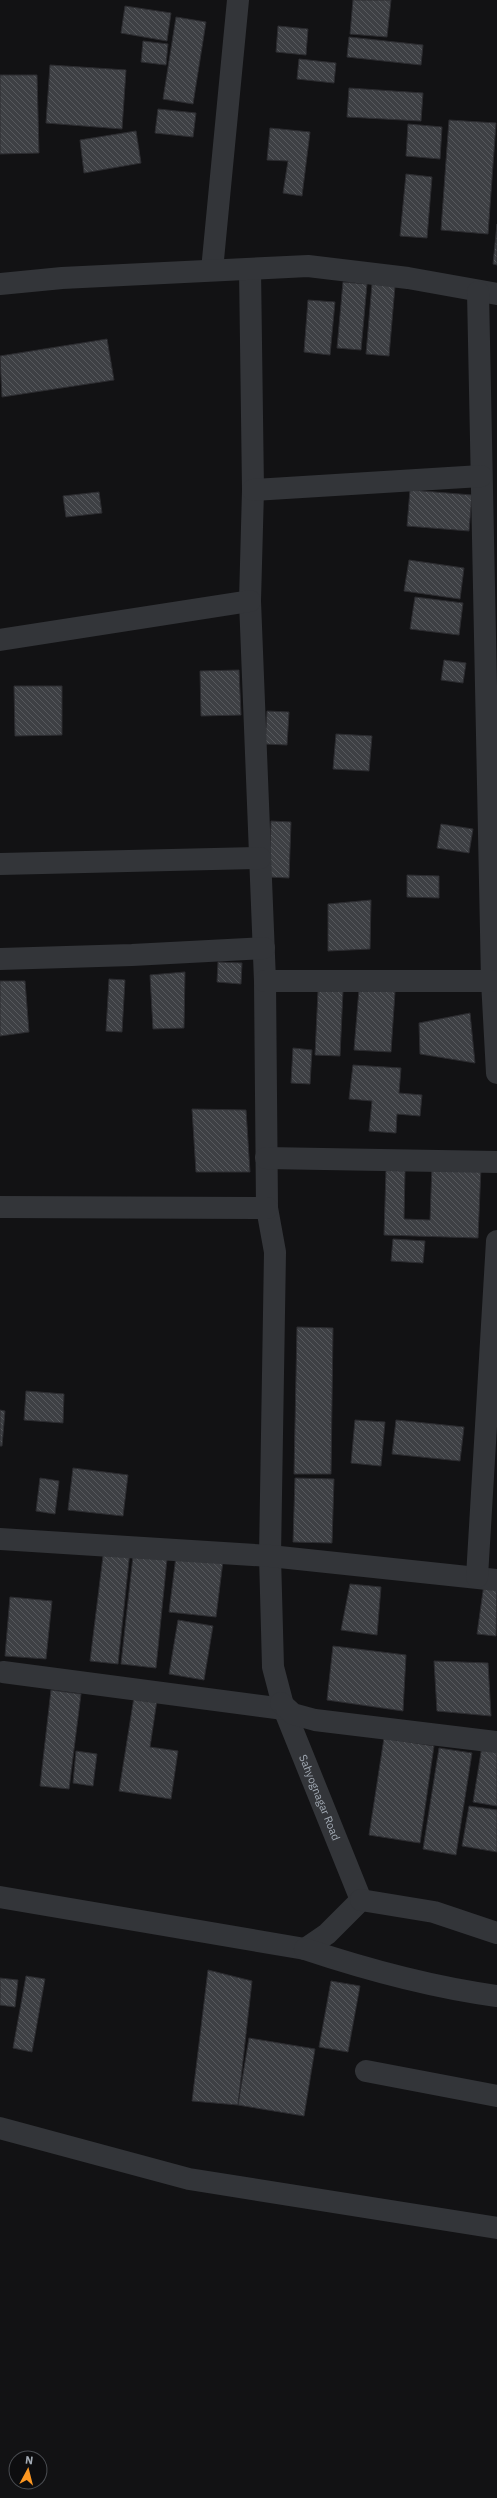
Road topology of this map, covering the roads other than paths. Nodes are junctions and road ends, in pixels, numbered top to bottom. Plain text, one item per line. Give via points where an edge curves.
1 (238, 0) edge
2 (250, 269) junction
3 (212, 270) junction
4 (0, 284) edge
5 (488, 293) edge
6 (489, 440) edge
7 (481, 476) junction
8 (253, 490) junction
9 (250, 602) junction
10 (0, 640) edge
11 (260, 858) junction
12 (0, 864) edge
13 (264, 948) junction
14 (0, 959) edge
15 (264, 981) junction
16 (492, 981) junction
17 (497, 1073) edge
18 (266, 1158) junction
19 (497, 1162) edge
20 (0, 1207) edge
21 (266, 1208) junction
22 (497, 1241) edge
23 (0, 1538) edge
24 (270, 1556) junction
25 (487, 1578) edge
26 (3, 1672) dead end
27 (283, 1706) junction
28 (497, 1742) edge
29 (0, 1897) edge
30 (361, 1900) junction
31 (497, 1932) edge
32 (305, 1949) junction
33 (497, 1996) edge
34 (366, 2071) dead end
35 (497, 2096) edge
36 (0, 2128) edge
37 (497, 2228) edge

1 - 3 street
2 - 3 street
2 - 5 street via 308,266 408,278
2 - 8 street, Sahyognagar Road
3 - 4 street
5 - 6 street
6 - 7 street
7 - 8 street
7 - 16 street
8 - 9 street, Sahyognagar Road
9 - 10 street
9 - 11 street, Sahyognagar Road
11 - 12 street
11 - 13 street, Sahyognagar Road
13 - 14 street
13 - 15 street, Sahyognagar Road
15 - 16 street
15 - 18 street, Sahyognagar Road
16 - 17 street
18 - 19 street
18 - 21 street, Sahyognagar Road
20 - 21 street
21 - 24 street, Sahyognagar Road via 275,1252
22 - 25 street
23 - 24 street
24 - 25 street
24 - 27 street, Sahyognagar Road via 272,1667
26 - 27 street
27 - 28 street via 293,1714 315,1720
27 - 30 street, Sahyognagar Road
29 - 32 street
30 - 31 street via 434,1912
30 - 32 street via 327,1934
32 - 33 street via 365,1970
34 - 35 street
36 - 37 street via 189,2179

